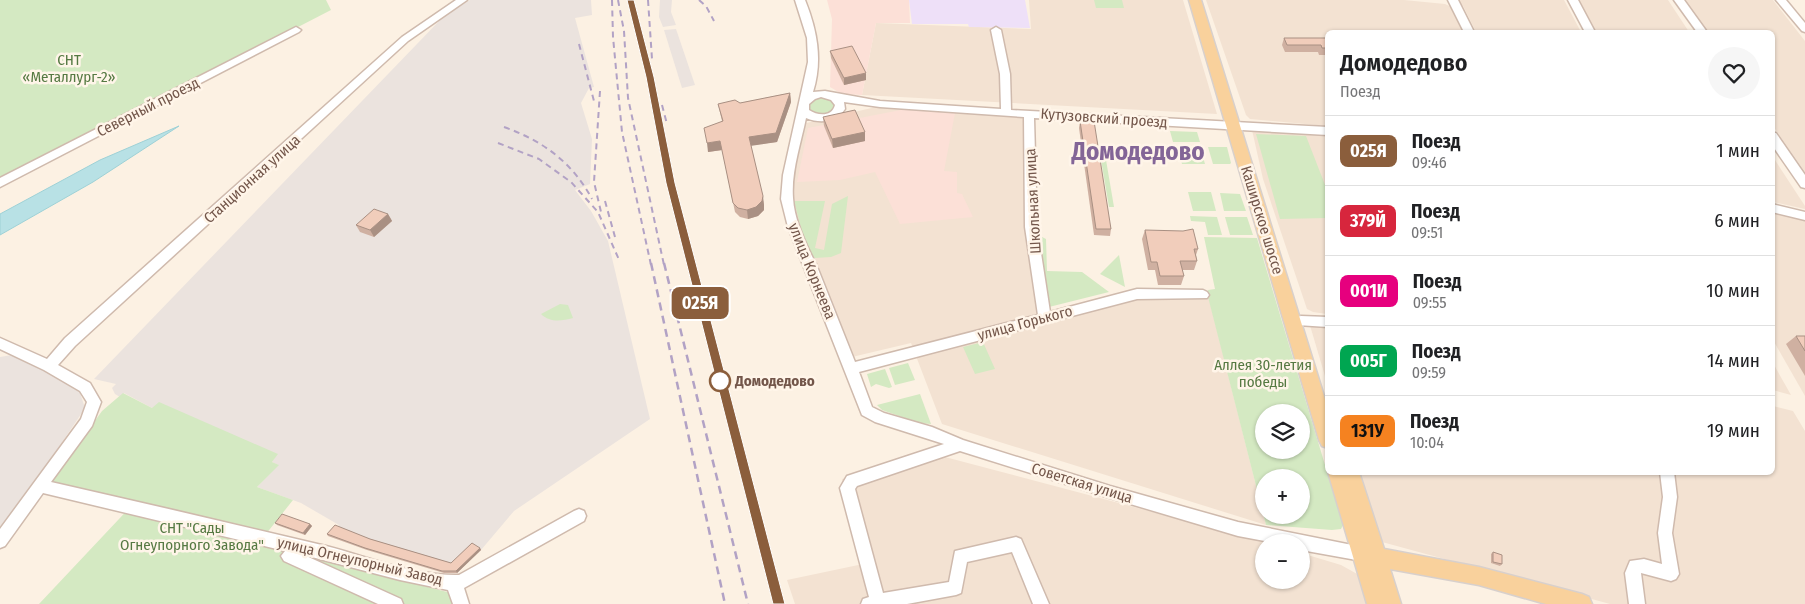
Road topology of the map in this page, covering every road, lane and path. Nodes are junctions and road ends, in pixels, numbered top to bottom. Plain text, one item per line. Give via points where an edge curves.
1 (462, 0) edge
2 (800, 0) edge
3 (1196, 0) edge
4 (1202, 0) edge
5 (1453, 0) edge
6 (1573, 0) edge
7 (1679, 0) edge
8 (1781, 0) edge
9 (1805, 29) edge
10 (296, 30) dead end
11 (996, 30) dead end
12 (1468, 30) edge
13 (1589, 30) edge
14 (1701, 30) edge
15 (813, 79) junction
16 (832, 96) junction
17 (880, 104) junction
18 (804, 105) junction
19 (1006, 112) junction
20 (1029, 113) junction
21 (834, 115) junction
22 (820, 118) junction
23 (1238, 126) junction
24 (800, 127) junction
25 (1325, 131) edge
26 (1775, 140) edge
27 (0, 183) edge
28 (1805, 184) edge
29 (1775, 209) edge
30 (1805, 216) edge
31 (1203, 295) dead end
32 (1045, 318) junction
33 (1302, 321) junction
34 (1325, 322) edge
35 (0, 343) edge
36 (49, 366) junction
37 (850, 369) junction
38 (1325, 393) edge
39 (868, 411) joint
40 (1325, 430) edge
41 (960, 445) junction
42 (1338, 475) edge
43 (1351, 475) edge
44 (1667, 475) edge
45 (40, 486) junction
46 (579, 516) dead end
47 (1260, 534) edge
48 (0, 541) edge
49 (1310, 545) edge
50 (1369, 555) junction
51 (289, 556) dead end
52 (454, 583) junction
53 (874, 603) edge
54 (396, 604) edge
55 (461, 604) edge
56 (1041, 604) edge
57 (1377, 604) edge
58 (1391, 604) edge
59 (1582, 604) edge
60 (1637, 604) edge

1 - 36 street, Станционная улица via 405,38 70,342
2 - 15 street via 813,35
3 - 23 main road, Каширское шоссе
4 - 23 main road, Каширское шоссе
5 - 12 street
6 - 13 street
7 - 14 street
8 - 9 street
10 - 27 street, Северный проезд
11 - 19 street via 1005,74
15 - 16 street via 820,89
15 - 18 street, улица Корнеева
16 - 17 street
16 - 18 street via 816,95
16 - 21 street via 840,106
17 - 19 street, Кутузовский проезд
17 - 21 street
18 - 22 street via 809,116
18 - 24 street, улица Корнеева
19 - 20 street, Кутузовский проезд
20 - 23 street, Кутузовский проезд
20 - 32 street, Школьная улица via 1031,227
21 - 22 street
22 - 24 street
23 - 25 street, Кутузовский проезд
23 - 33 main road, Каширское шоссе
23 - 40 main road, Каширское шоссе
24 - 37 street, улица Корнеева via 789,175 787,206
26 - 28 street
29 - 30 street
31 - 32 street, улица Горького via 1137,294
32 - 37 street, улица Горького
33 - 34 street
33 - 38 main road, Каширское шоссе
35 - 36 street
36 - 45 street via 85,387 94,402 87,422
37 - 39 street, улица Корнеева
39 - 41 street, Советская улица
41 - 47 street, Советская улица
41 - 53 street via 852,481 847,488
42 - 50 main road
43 - 50 main road
44 - 60 street via 1670,497 1665,533 1672,574 1635,566
45 - 48 street
45 - 52 street, улица Огнеупорный Завод
46 - 52 street, улица Огнеупорный Завод via 462,582
49 - 50 street, Советская улица
50 - 57 main road
50 - 58 main road
50 - 59 main road, Советская улица via 1479,576
51 - 54 street
52 - 55 street
53 - 56 street via 956,588 960,556 1016,544

